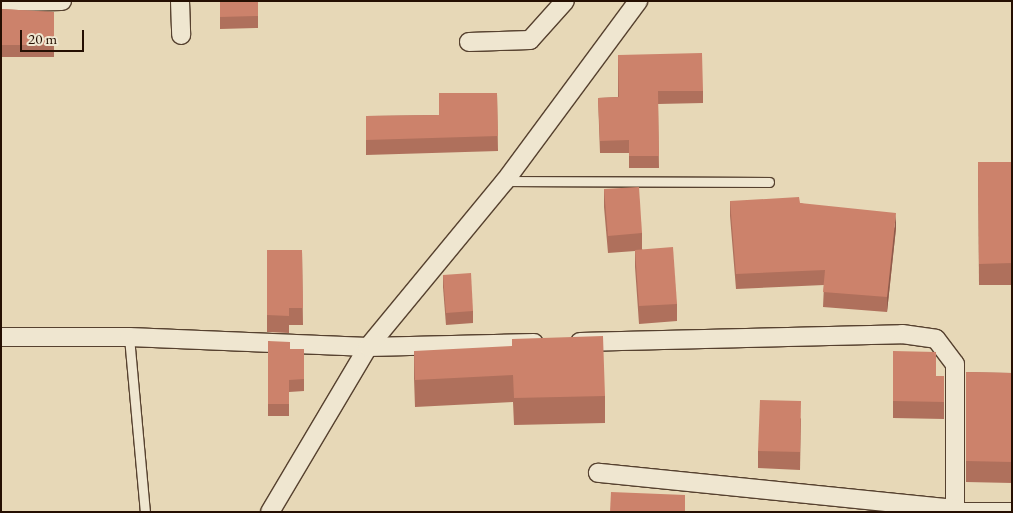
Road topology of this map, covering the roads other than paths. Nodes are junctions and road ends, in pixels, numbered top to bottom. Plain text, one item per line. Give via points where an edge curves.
1 (62, 1) edge
2 (180, 1) edge
3 (565, 1) edge
4 (638, 1) edge
5 (1, 2) edge
6 (180, 35) dead end
7 (469, 42) dead end
8 (505, 181) junction
9 (768, 182) dead end
10 (1, 337) edge
11 (129, 337) junction
12 (368, 347) junction
13 (598, 473) dead end
14 (955, 510) edge
15 (145, 512) edge
16 (270, 512) edge
17 (1012, 512) edge

1 - 5 street
2 - 6 street
3 - 7 street via 530,40
4 - 8 street
8 - 9 lane
8 - 12 street
10 - 11 street
11 - 12 street
11 - 15 lane
12 - 14 street via 852,332 936,339 955,364
12 - 16 street
13 - 14 street
14 - 17 street

